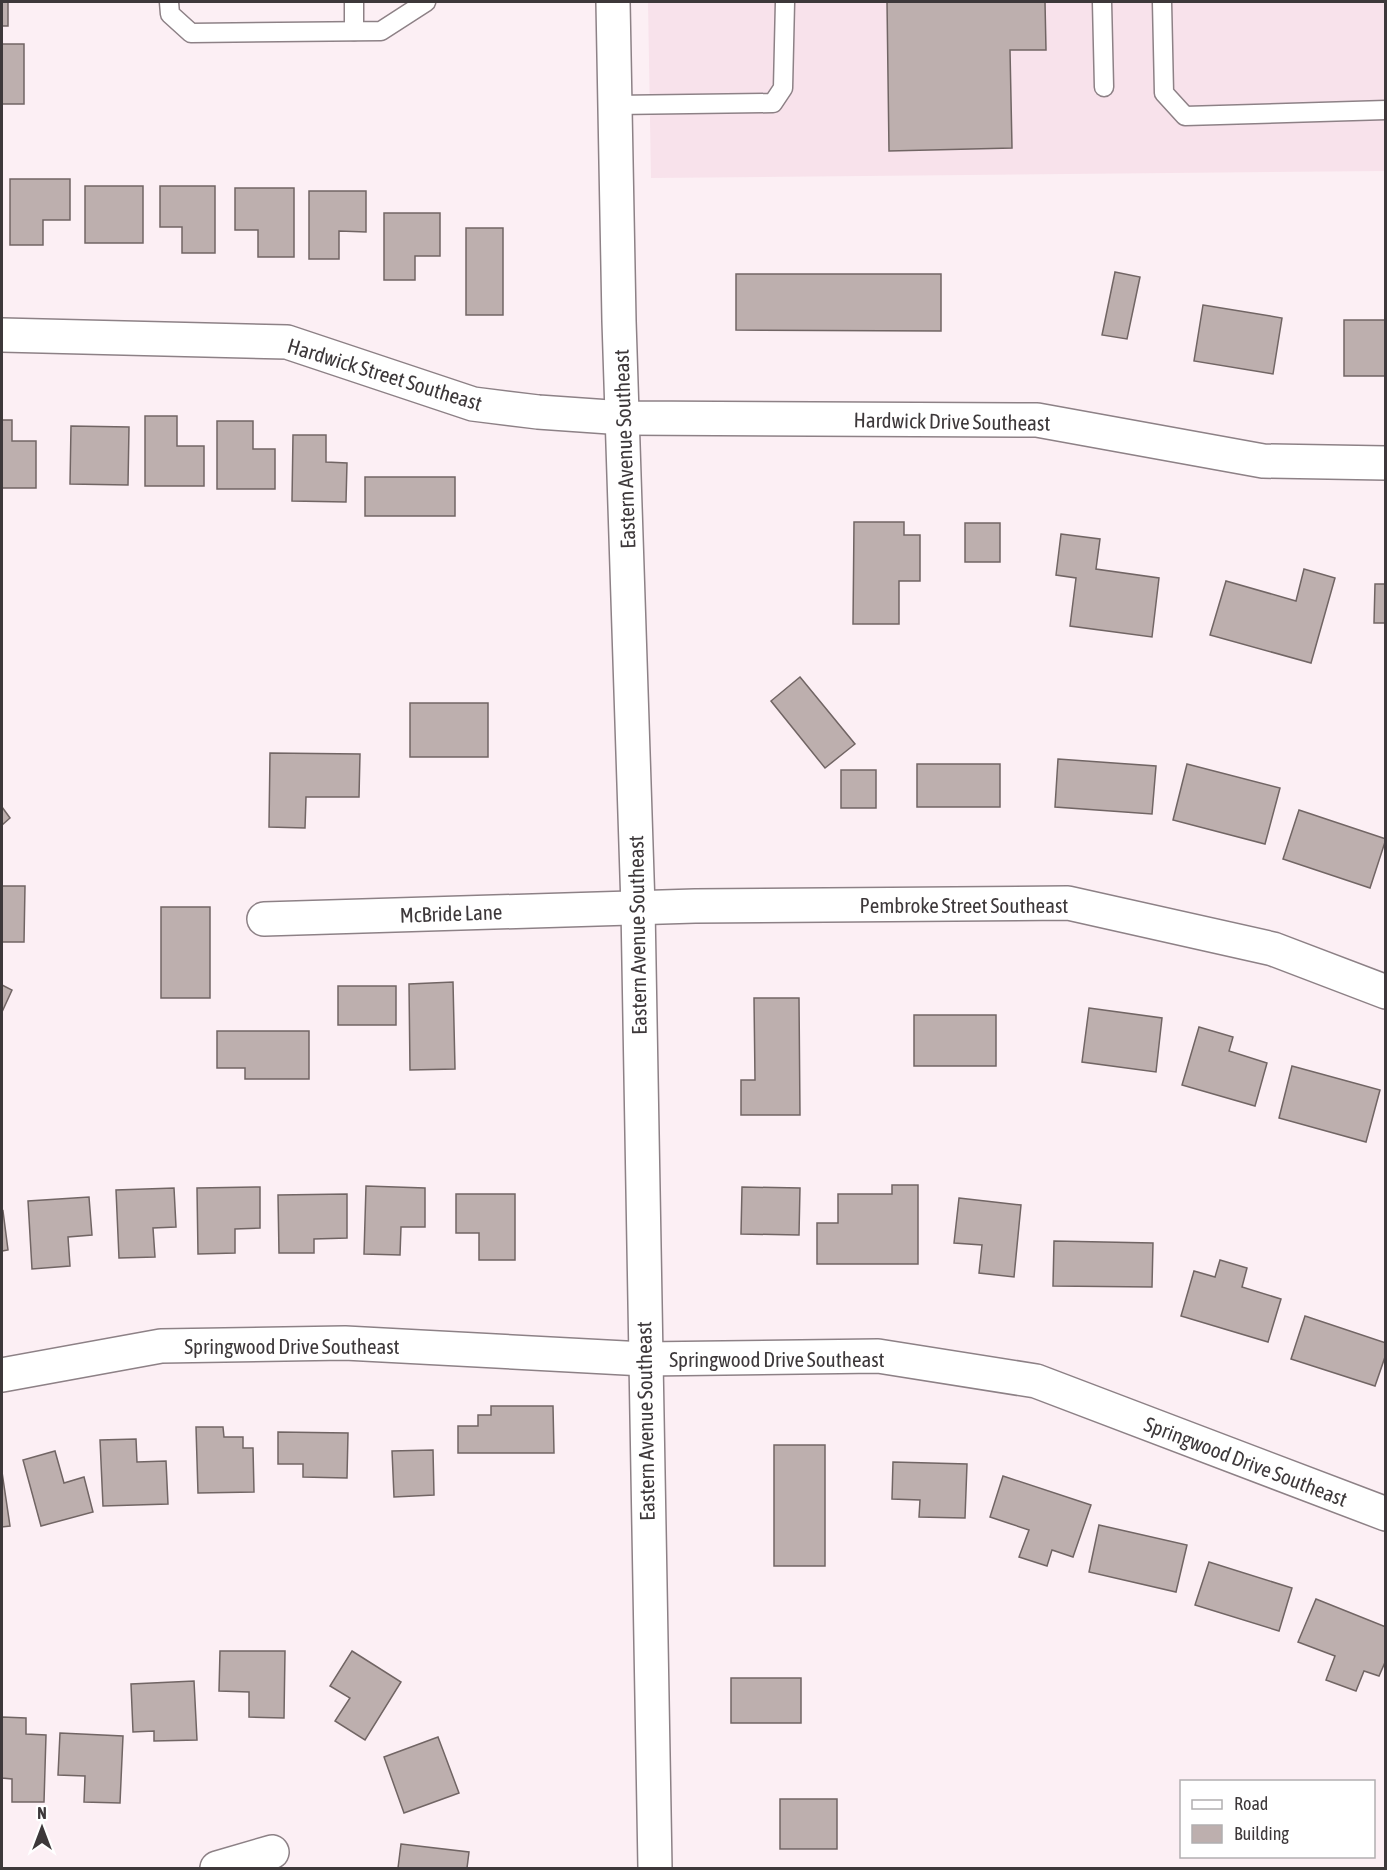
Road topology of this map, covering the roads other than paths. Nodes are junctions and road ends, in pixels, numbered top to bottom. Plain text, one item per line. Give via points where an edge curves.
1 (169, 2) edge
2 (354, 2) edge
3 (426, 2) edge
4 (613, 2) edge
5 (785, 2) edge
6 (1102, 2) edge
7 (1162, 2) edge
8 (354, 32) junction
9 (1104, 87) dead end
10 (615, 105) junction
11 (1386, 110) edge
12 (2, 335) edge
13 (624, 418) junction
14 (1386, 463) edge
15 (638, 907) junction
16 (264, 919) dead end
17 (1386, 992) edge
18 (644, 1359) junction
19 (2, 1375) edge
20 (1386, 1514) edge
21 (272, 1852) dead end
22 (217, 1869) edge
23 (655, 1869) edge

1 - 8 lane via 170,14 191,33
2 - 8 lane
3 - 8 lane via 381,32
4 - 10 street, Eastern Avenue Southeast
5 - 10 lane via 783,88 773,104
6 - 9 lane
7 - 11 lane via 1164,93 1185,116
10 - 13 street, Eastern Avenue Southeast
12 - 13 street, Hardwick Street Southeast via 287,342 474,404
13 - 14 street, Hardwick Drive Southeast via 1037,420 1263,461
13 - 15 street, Eastern Avenue Southeast
15 - 16 street, McBride Lane
15 - 17 street, Pembroke Street Southeast via 1068,903 1273,949
15 - 18 street, Eastern Avenue Southeast
18 - 19 street, Springwood Drive Southeast via 345,1343 160,1346
18 - 20 street, Springwood Drive Southeast via 878,1356 1036,1381
18 - 23 street, Eastern Avenue Southeast
21 - 22 street

